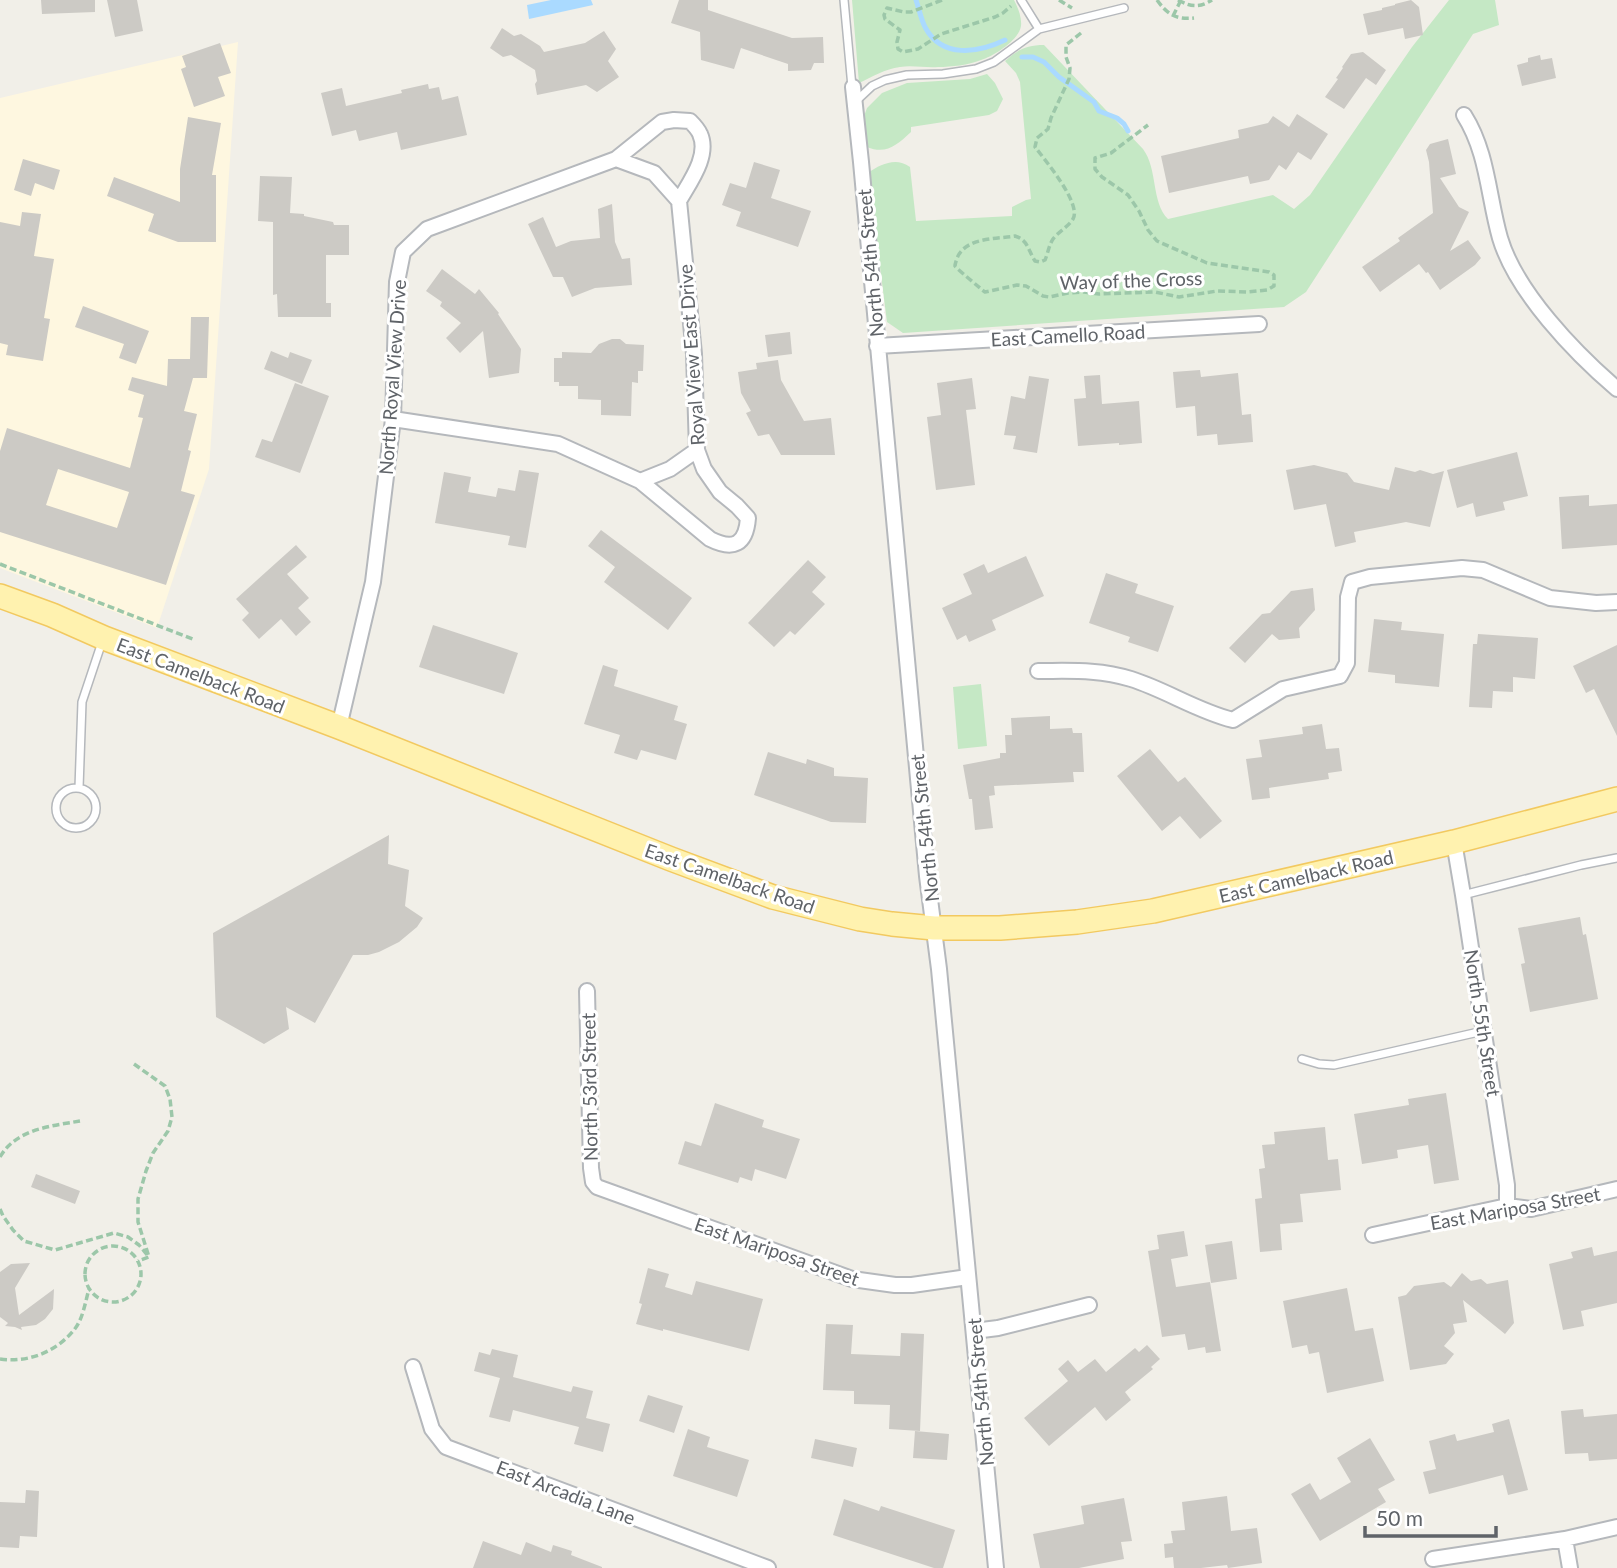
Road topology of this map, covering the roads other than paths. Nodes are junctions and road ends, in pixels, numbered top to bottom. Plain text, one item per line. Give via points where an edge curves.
1 (844, 0) edge
2 (1019, 0) edge
3 (1124, 8) dead end
4 (1039, 29) junction
5 (853, 88) joint
6 (854, 103) junction
7 (1464, 115) dead end
8 (615, 159) junction
9 (679, 201) junction
10 (1259, 324) dead end
11 (877, 346) junction
12 (1617, 389) edge
13 (393, 419) junction
14 (697, 450) junction
15 (640, 481) junction
16 (0, 596) edge
17 (1617, 602) edge
18 (104, 638) junction
19 (1038, 671) dead end
20 (339, 727) junction
21 (79, 788) junction
22 (1617, 799) edge
23 (1454, 842) junction
24 (1617, 859) edge
25 (1463, 895) junction
26 (934, 928) junction
27 (587, 991) dead end
28 (1484, 1031) junction
29 (1302, 1059) dead end
30 (593, 1182) joint
31 (1617, 1189) edge
32 (1507, 1206) junction
33 (1373, 1235) dead end
34 (968, 1276) junction
35 (1089, 1305) dead end
36 (974, 1331) junction
37 (413, 1367) dead end
38 (1617, 1527) edge
39 (1565, 1539) junction
40 (1433, 1559) dead end
41 (768, 1568) edge
42 (996, 1568) edge
43 (1570, 1568) edge

1 - 5 lane
2 - 4 lane
3 - 4 lane
4 - 6 lane via 986,66 885,80
5 - 6 street, North 54th Street
6 - 11 street, North 54th Street
7 - 12 street via 1481,151 1500,240 1516,276 1555,328
8 - 9 street via 654,173
8 - 9 street, North Royal View Drive via 662,122 690,121 703,147 699,165
8 - 13 street, North Royal View Drive via 427,229 402,253
9 - 14 street, Royal View East Drive via 694,354
10 - 11 street, East Camello Road
11 - 26 street, North 54th Street
13 - 15 street via 558,444
13 - 20 street, North Royal View Drive via 373,582
14 - 15 street via 670,469
14 - 15 street, Royal View East Drive via 720,492 748,519 747,533 736,544 723,546 710,539
16 - 18 main road, East Camelback Road
17 - 19 street via 1550,598 1483,570 1462,568 1352,582 1347,663 1340,676 1283,689 1233,720 1132,680 1096,671
18 - 20 main road, East Camelback Road
18 - 21 lane via 82,702
20 - 26 main road, East Camelback Road via 773,897 860,919
21 - 21 lane via 61,795 56,808 61,820 72,827 85,826 96,811 94,799
22 - 23 main road, East Camelback Road
23 - 25 street, North 55th Street
23 - 26 main road, East Camelback Road via 1140,913 1039,926
24 - 25 lane
25 - 28 street, North 55th Street
26 - 34 street, North 54th Street
27 - 30 street, North 53rd Street
28 - 29 lane via 1334,1065
28 - 32 street, North 55th Street
30 - 34 street, East Mariposa Street via 604,1190 852,1279 912,1285
31 - 32 street, East Mariposa Street via 1531,1209
32 - 33 street, East Mariposa Street
34 - 36 street, North 54th Street
35 - 36 street
36 - 42 street, North 54th Street
37 - 41 street, East Arcadia Lane via 432,1429 446,1447
38 - 39 street
39 - 40 street
39 - 43 street

